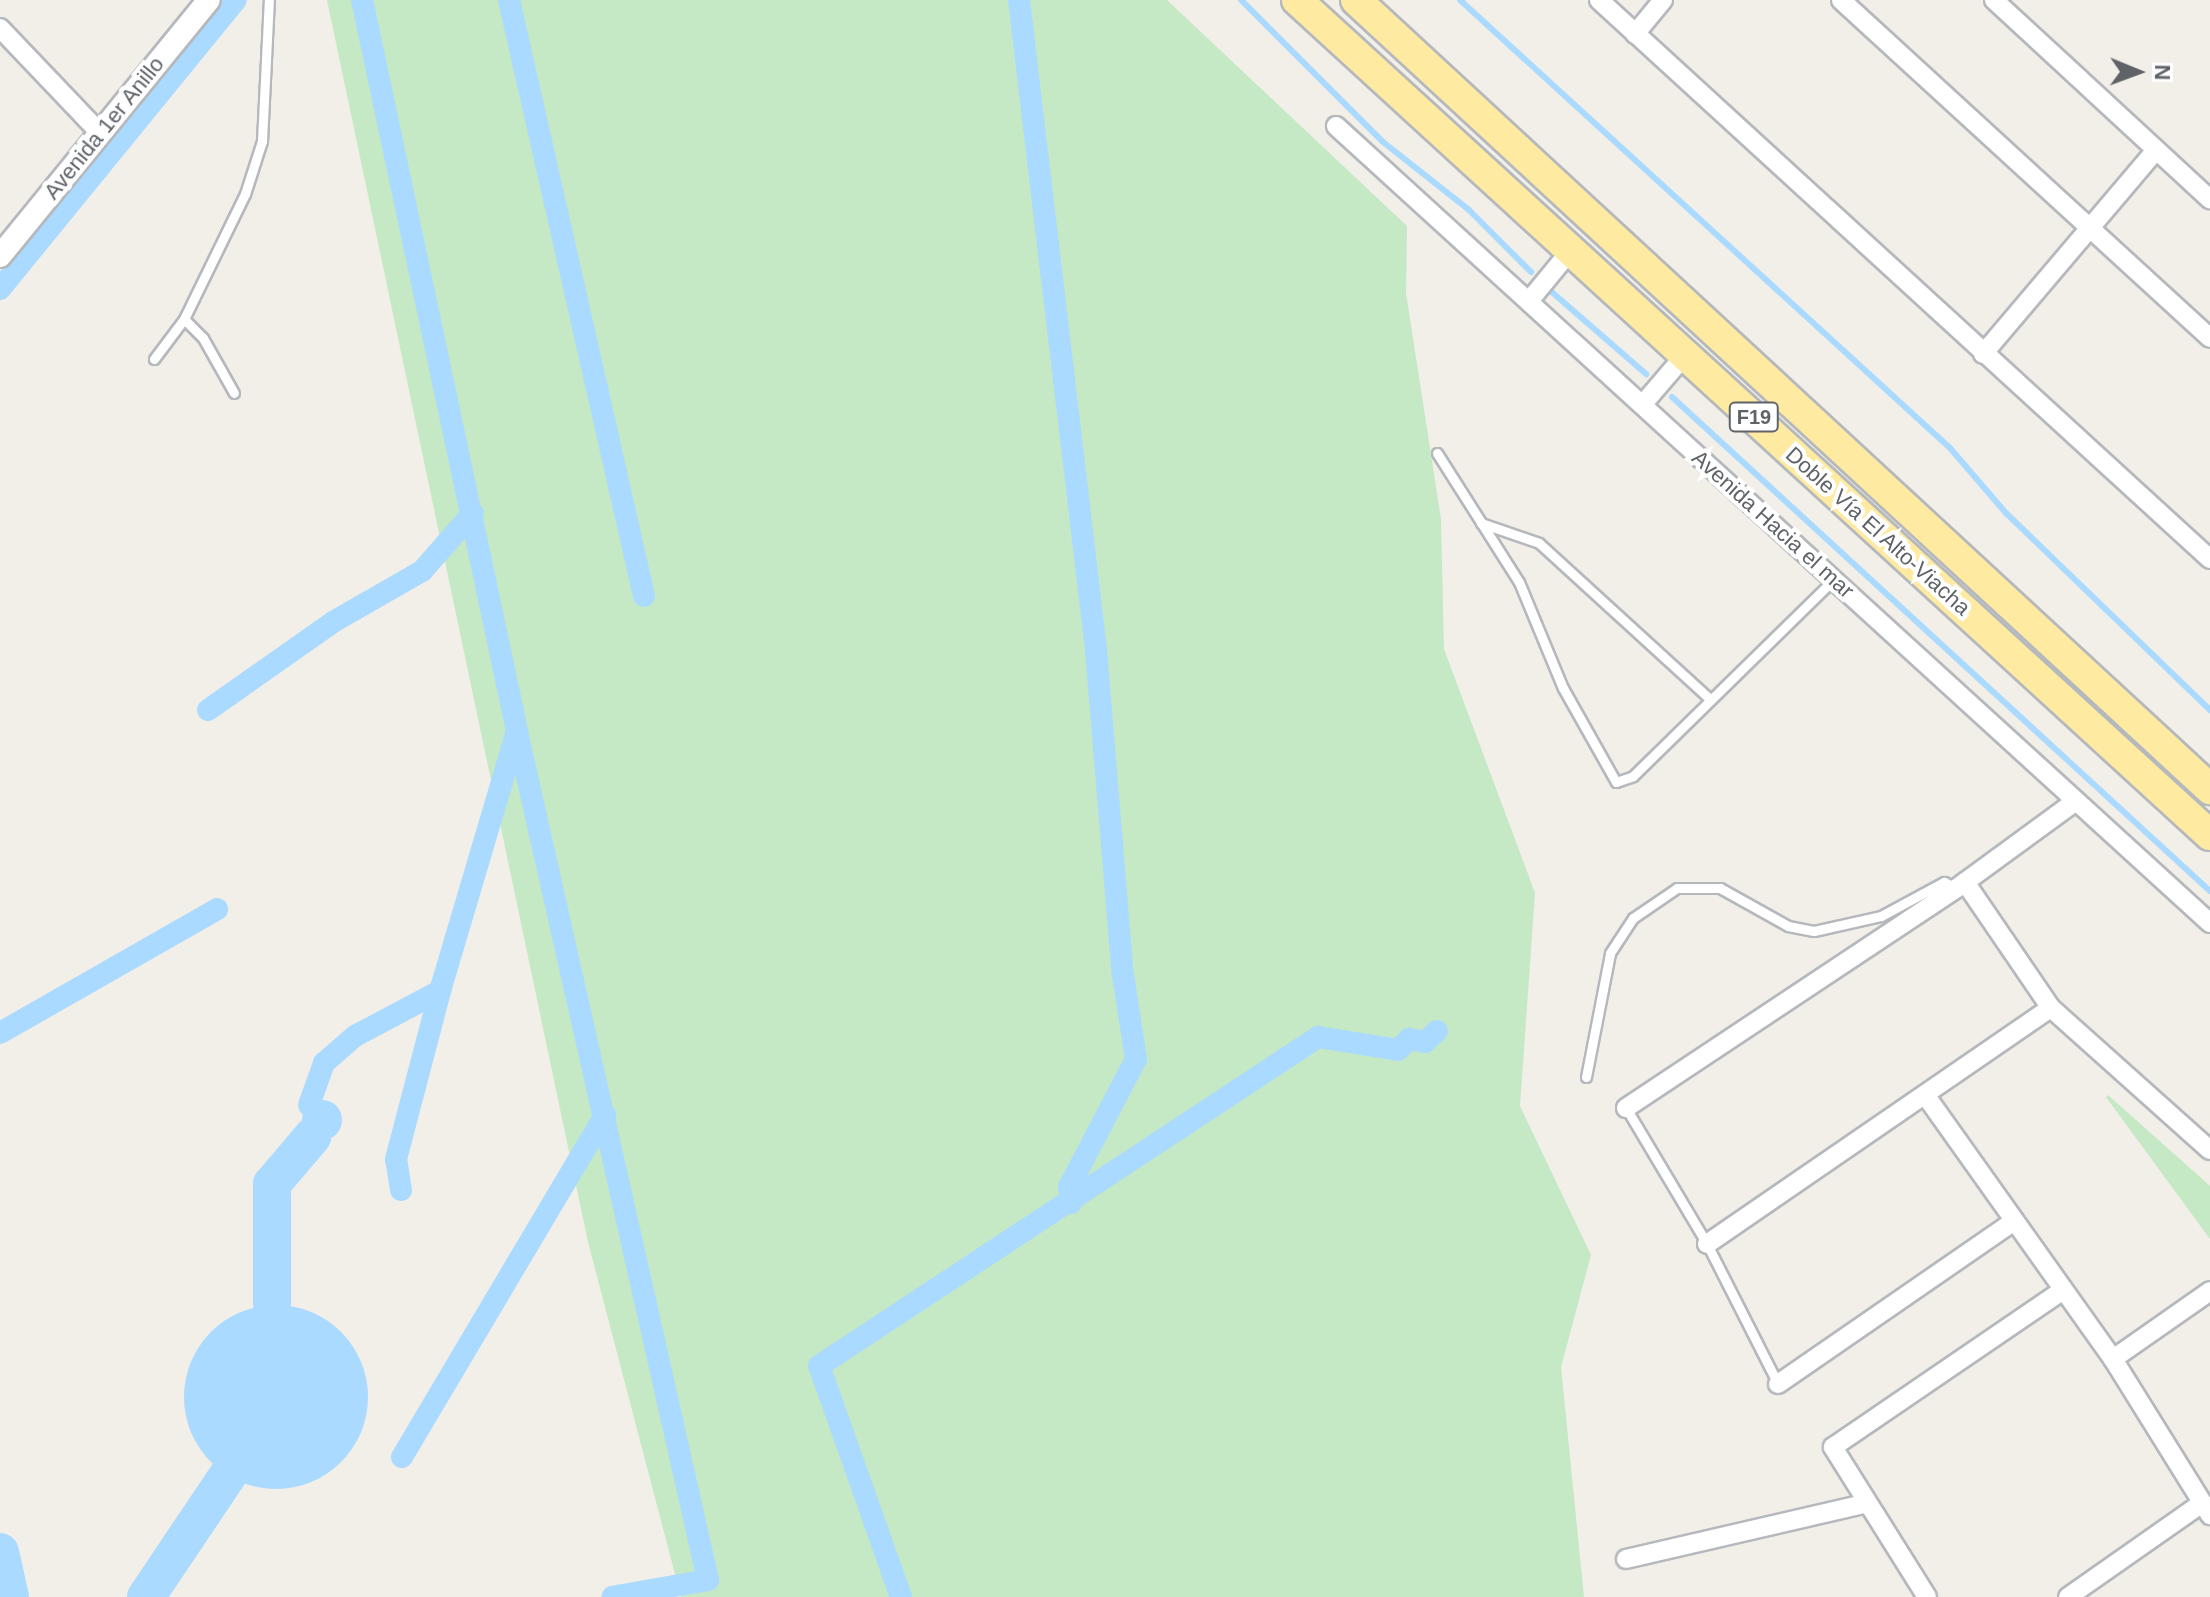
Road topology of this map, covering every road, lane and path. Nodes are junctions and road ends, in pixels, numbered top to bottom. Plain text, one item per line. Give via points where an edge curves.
1 (209, 0) edge
2 (269, 0) edge
3 (1297, 0) edge
4 (1356, 0) edge
5 (1599, 0) edge
6 (1663, 0) edge
7 (1841, 0) edge
8 (1994, 0) edge
9 (0, 28) edge
10 (1635, 34) junction
11 (1336, 126) dead end
12 (99, 132) junction
13 (2156, 150) junction
14 (2210, 199) edge
15 (2089, 228) junction
16 (1571, 250) junction
17 (0, 256) edge
18 (1529, 301) junction
19 (184, 319) junction
20 (2210, 338) edge
21 (1983, 354) junction
22 (1685, 355) junction
23 (154, 359) dead end
24 (234, 393) dead end
25 (1643, 404) junction
26 (1437, 453) dead end
27 (1481, 523) junction
28 (2210, 559) edge
29 (1834, 579) junction
30 (1710, 699) junction
31 (2210, 789) edge
32 (2076, 801) junction
33 (2210, 835) edge
34 (1961, 885) junction
35 (2210, 923) edge
36 (2051, 1008) junction
37 (1586, 1077) dead end
38 (1926, 1096) junction
39 (1626, 1108) joint
40 (2210, 1150) edge
41 (2014, 1221) junction
42 (1707, 1244) junction
43 (2063, 1290) junction
44 (2210, 1291) edge
45 (2113, 1359) junction
46 (1778, 1384) joint
47 (1864, 1504) junction
48 (2206, 1509) edge
49 (1626, 1559) dead end
50 (1927, 1597) edge
51 (2070, 1597) edge

1 - 12 street, Avenida 1er Anillo
2 - 19 lane via 262,141 245,194
3 - 16 highway, Doble Vía El Alto-Viacha / F19
4 - 31 highway, Doble Vía El Alto-Viacha / F19
5 - 10 street
6 - 10 street
7 - 15 street
8 - 13 street
9 - 12 street
10 - 21 street
11 - 18 street, Avenida Hacia el mar
12 - 17 street, Avenida 1er Anillo
13 - 14 street
13 - 15 street
15 - 20 street
15 - 21 street
16 - 18 street
16 - 22 highway, Doble Vía El Alto-Viacha / F19
18 - 25 street, Avenida Hacia el mar
19 - 23 lane
19 - 24 lane via 203,338
21 - 28 street
22 - 25 street
22 - 33 highway, Doble Vía El Alto-Viacha / F19
25 - 29 street, Avenida Hacia el mar
26 - 27 lane
27 - 30 lane via 1539,543
27 - 30 lane via 1519,582 1563,688 1616,782 1633,776
29 - 30 lane
29 - 32 street, Avenida Hacia el mar
32 - 34 street
32 - 35 street, Avenida Hacia el mar
34 - 36 street
34 - 37 lane via 1944,882 1881,916 1814,931 1788,926 1720,888 1667,893 1633,918 1610,953
34 - 39 street
36 - 38 street
36 - 40 street
38 - 41 street
38 - 42 street
39 - 42 lane
41 - 43 street
41 - 46 street
42 - 46 lane
43 - 45 street
43 - 47 street via 1833,1447
44 - 45 street
45 - 48 street
47 - 49 street
47 - 50 street
48 - 51 street

